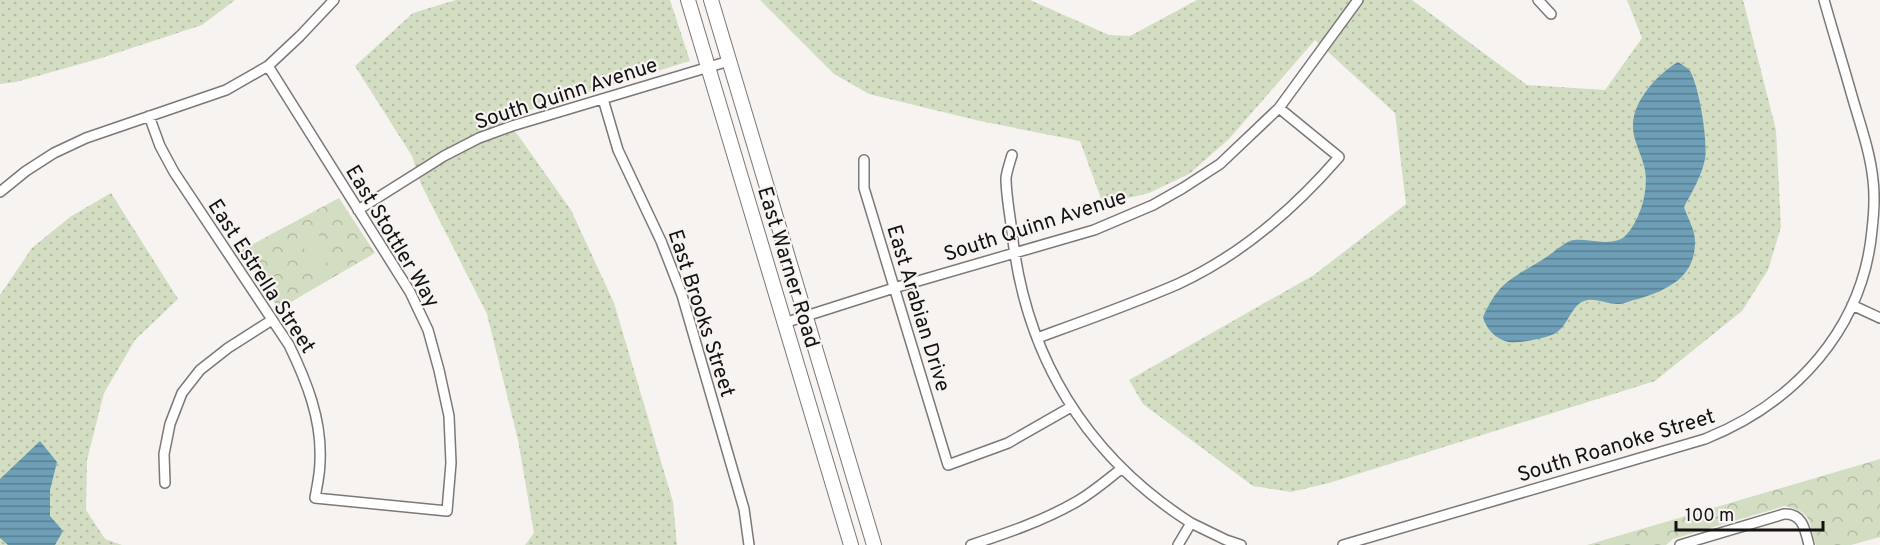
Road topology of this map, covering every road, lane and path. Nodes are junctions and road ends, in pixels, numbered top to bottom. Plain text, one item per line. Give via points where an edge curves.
1 (334, 0) edge
2 (688, 0) edge
3 (711, 0) edge
4 (1358, 0) edge
5 (1538, 0) edge
6 (1824, 0) edge
7 (1551, 14) dead end
8 (729, 62) junction
9 (268, 66) junction
10 (708, 68) junction
11 (603, 99) junction
12 (1279, 108) junction
13 (149, 116) junction
14 (1012, 155) dead end
15 (864, 160) dead end
16 (0, 192) edge
17 (358, 210) junction
18 (1014, 253) junction
19 (894, 288) junction
20 (1852, 305) junction
21 (805, 316) junction
22 (1880, 318) edge
23 (272, 320) junction
24 (784, 323) junction
25 (1037, 338) junction
26 (1071, 406) junction
27 (1121, 469) junction
28 (165, 483) dead end
29 (315, 498) joint
30 (1191, 523) junction
31 (748, 545) edge
32 (851, 545) edge
33 (874, 545) edge
34 (972, 545) edge
35 (1178, 545) edge
36 (1241, 545) edge
37 (1344, 545) edge
38 (1680, 545) edge
39 (1809, 545) edge

1 - 9 street
2 - 10 main road, East Warner Road
3 - 8 main road, East Warner Road
4 - 12 street, South Quinn Avenue
5 - 7 street
6 - 20 street, South Roanoke Street via 1866,143 1873,181 1871,242
8 - 10 street, South Quinn Avenue
8 - 21 main road, East Warner Road
9 - 13 street via 226,90
9 - 17 street, East Stottler Way
10 - 11 street, South Quinn Avenue
10 - 24 main road, East Warner Road
11 - 17 street, South Quinn Avenue via 479,138
11 - 31 street, East Brooks Street via 618,150 682,295 744,509
12 - 18 street, South Quinn Avenue via 1220,164 1153,205 1094,230
12 - 25 street via 1339,157 1294,206 1249,241 1179,283
13 - 16 street via 54,153
13 - 23 street, East Estrella Street via 174,172
14 - 18 street via 1006,177
15 - 19 street, East Arabian Drive via 864,188
17 - 29 street, East Stottler Way via 410,292 428,330 440,370 449,416 447,511
18 - 19 street, South Quinn Avenue
18 - 25 street
19 - 21 street, South Quinn Avenue
19 - 26 street, East Arabian Drive via 948,465 1008,443
20 - 22 street
20 - 37 street, South Roanoke Street via 1809,371 1767,408 1725,432
21 - 24 street, South Quinn Avenue
21 - 33 main road, East Warner Road
23 - 28 street via 200,370 182,393 164,454
23 - 29 street, East Estrella Street via 289,345 314,405 320,462
24 - 32 main road, East Warner Road
25 - 26 street
26 - 27 street
27 - 30 street
27 - 34 street via 1056,513
30 - 35 street
30 - 36 street
38 - 39 street via 1784,513 1791,513 1803,523

